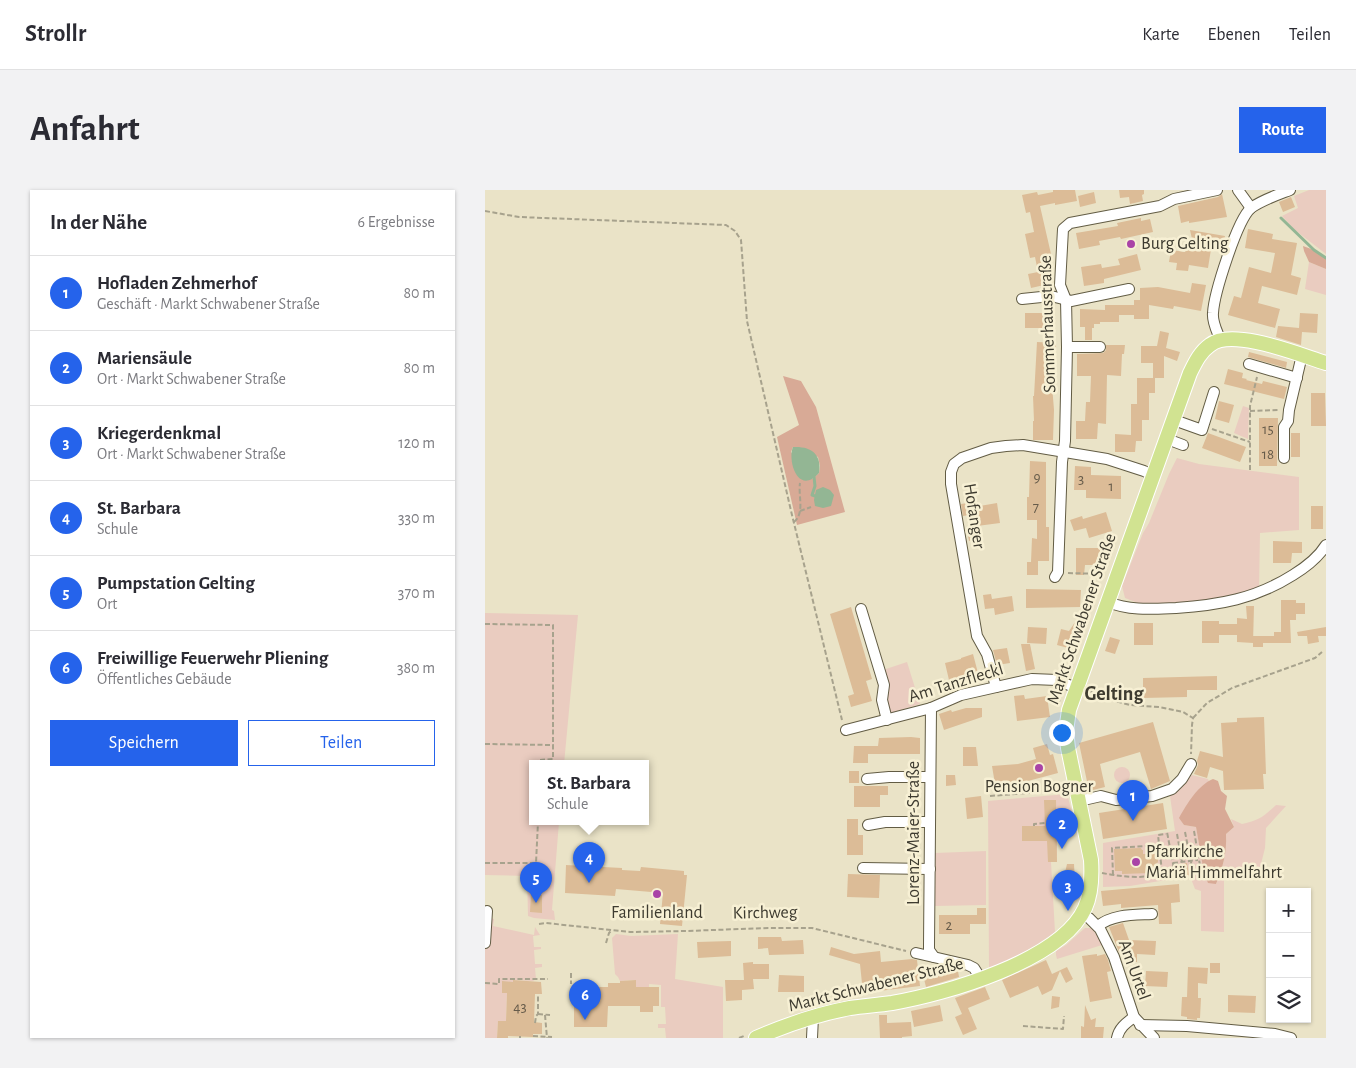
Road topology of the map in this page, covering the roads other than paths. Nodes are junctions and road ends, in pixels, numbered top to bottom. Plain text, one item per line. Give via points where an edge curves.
1 (1217, 190) edge
2 (1238, 190) edge
3 (1290, 190) edge
4 (1251, 208) junction
5 (1129, 289) dead end
6 (1022, 299) dead end
7 (1066, 300) junction
8 (1220, 339) junction
9 (1067, 347) junction
10 (1100, 347) dead end
11 (1301, 355) junction
12 (1326, 363) edge
13 (1249, 364) dead end
14 (1297, 378) junction
15 (1214, 392) dead end
16 (1174, 420) junction
17 (1167, 439) junction
18 (1183, 445) dead end
19 (1064, 452) junction
20 (1284, 458) dead end
21 (1154, 476) junction
22 (1326, 544) edge
23 (1057, 575) road end
24 (1108, 602) junction
25 (861, 609) dead end
26 (1070, 685) junction
27 (995, 687) junction
28 (931, 708) junction
29 (887, 720) junction
30 (846, 730) road end
31 (1191, 764) road end
32 (931, 777) junction
33 (867, 779) dead end
34 (1079, 801) junction
35 (930, 822) junction
36 (868, 825) dead end
37 (863, 868) dead end
38 (930, 869) junction
39 (487, 911) dead end
40 (1152, 914) dead end
41 (1082, 915) junction
42 (1098, 926) junction
43 (485, 943) edge
44 (916, 953) road end
45 (934, 957) junction
46 (981, 979) junction
47 (813, 1017) junction
48 (1137, 1021) junction
49 (751, 1036) edge
50 (812, 1038) edge
51 (1117, 1038) edge
52 (1154, 1038) edge
53 (1291, 1038) edge

1 - 7 street, Sommerhausstraße via 1174,199 1159,206 1070,223 1063,229 1060,285
2 - 4 street
3 - 4 street
4 - 8 street via 1239,226 1218,285 1212,315
5 - 7 street
6 - 7 street via 1051,296
7 - 9 street, Sommerhausstraße
8 - 11 main road via 1243,339
8 - 16 main road, Markt Schwabener Straße via 1211,343 1198,358
9 - 10 street
9 - 19 street, Sommerhausstraße
11 - 12 main road
11 - 14 street
13 - 14 street
14 - 20 street via 1284,427
15 - 16 street via 1202,430
16 - 17 main road, Markt Schwabener Straße
17 - 18 street
17 - 21 main road, Markt Schwabener Straße
19 - 21 street, Hofanger via 1107,459
19 - 23 street, Sommerhausstraße
19 - 27 street, Hofanger via 1023,445 999,447 962,458 951,472 977,636 987,654
21 - 24 main road, Markt Schwabener Straße
22 - 24 street via 1309,565 1276,586 1253,595 1215,604 1154,609 1126,608
24 - 26 main road, Markt Schwabener Straße
25 - 29 street via 884,685 882,700
26 - 27 street, Am Tanzfleckl via 1057,680 1032,679
26 - 34 main road, Markt Schwabener Straße via 1066,731
27 - 28 street, Am Tanzfleckl via 961,695
28 - 29 street, Am Tanzfleckl
28 - 32 street, Lorenz-Maier-Straße
29 - 30 street, Am Tanzfleckl
31 - 34 street via 1172,789 1152,796 1116,800 1101,796
32 - 33 street
32 - 35 street, Lorenz-Maier-Straße
34 - 41 main road, Markt Schwabener Straße via 1092,874 1089,898
35 - 36 street
35 - 38 street, Lorenz-Maier-Straße
37 - 38 street
38 - 45 street, Lorenz-Maier-Straße via 929,950
39 - 43 street
40 - 42 street via 1113,918
41 - 42 street, Am Urtel
41 - 46 main road, Markt Schwabener Straße via 1045,950
42 - 48 street, Am Urtel via 1114,957
44 - 45 street
45 - 46 street via 968,965
46 - 47 main road, Markt Schwabener Straße via 925,996
47 - 49 main road, Markt Schwabener Straße
47 - 50 street
48 - 51 street via 1124,1024
48 - 52 street, Am Urtel
48 - 53 street

